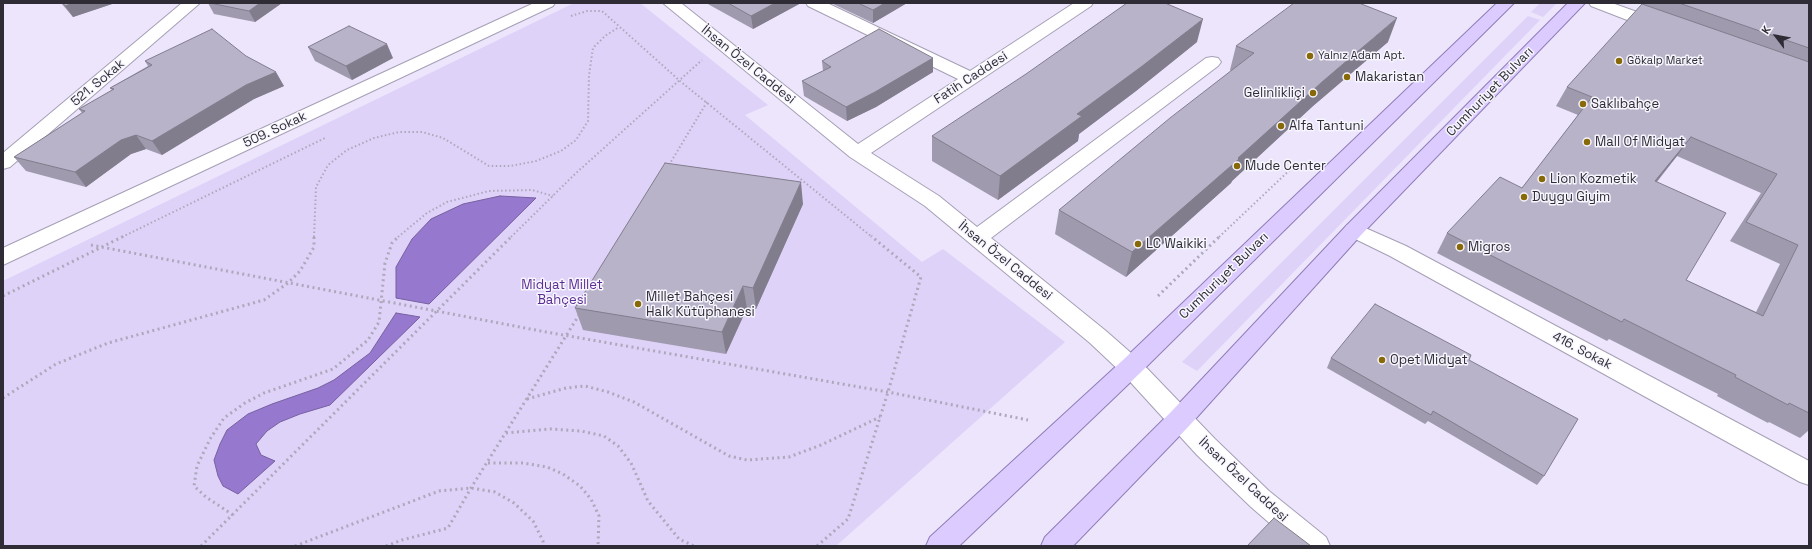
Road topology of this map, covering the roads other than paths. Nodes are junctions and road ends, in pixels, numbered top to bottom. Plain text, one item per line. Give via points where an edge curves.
1 (192, 3) edge
2 (547, 3) edge
3 (671, 3) edge
4 (814, 3) edge
5 (1084, 3) edge
6 (1506, 3) edge
7 (1577, 3) edge
8 (1597, 3) edge
9 (1671, 30) edge
10 (1212, 62) dead end
11 (971, 78) junction
12 (857, 153) junction
13 (3, 163) edge
14 (1354, 230) junction
15 (977, 238) junction
16 (3, 257) edge
17 (1131, 367) junction
18 (1180, 419) junction
19 (1809, 474) edge
20 (940, 546) edge
21 (1055, 546) edge
22 (1316, 546) edge

1 - 13 street, 521. Sokak
2 - 16 street, 509. Sokak
3 - 12 street, İhsan Özel Caddesi
4 - 11 street
5 - 11 street, Fatih Caddesi
6 - 17 main road, Cumhuriyet Bulvarı
7 - 14 main road, Cumhuriyet Bulvarı
8 - 9 street
10 - 15 street
11 - 12 street, Fatih Caddesi
12 - 15 street, İhsan Özel Caddesi via 932,201
14 - 18 main road, Cumhuriyet Bulvarı
14 - 19 street, 416. Sokak via 1398,251
15 - 17 street, İhsan Özel Caddesi
17 - 18 street, İhsan Özel Caddesi
17 - 20 main road, Cumhuriyet Bulvarı
18 - 21 main road, Cumhuriyet Bulvarı
18 - 22 street, İhsan Özel Caddesi via 1260,499

